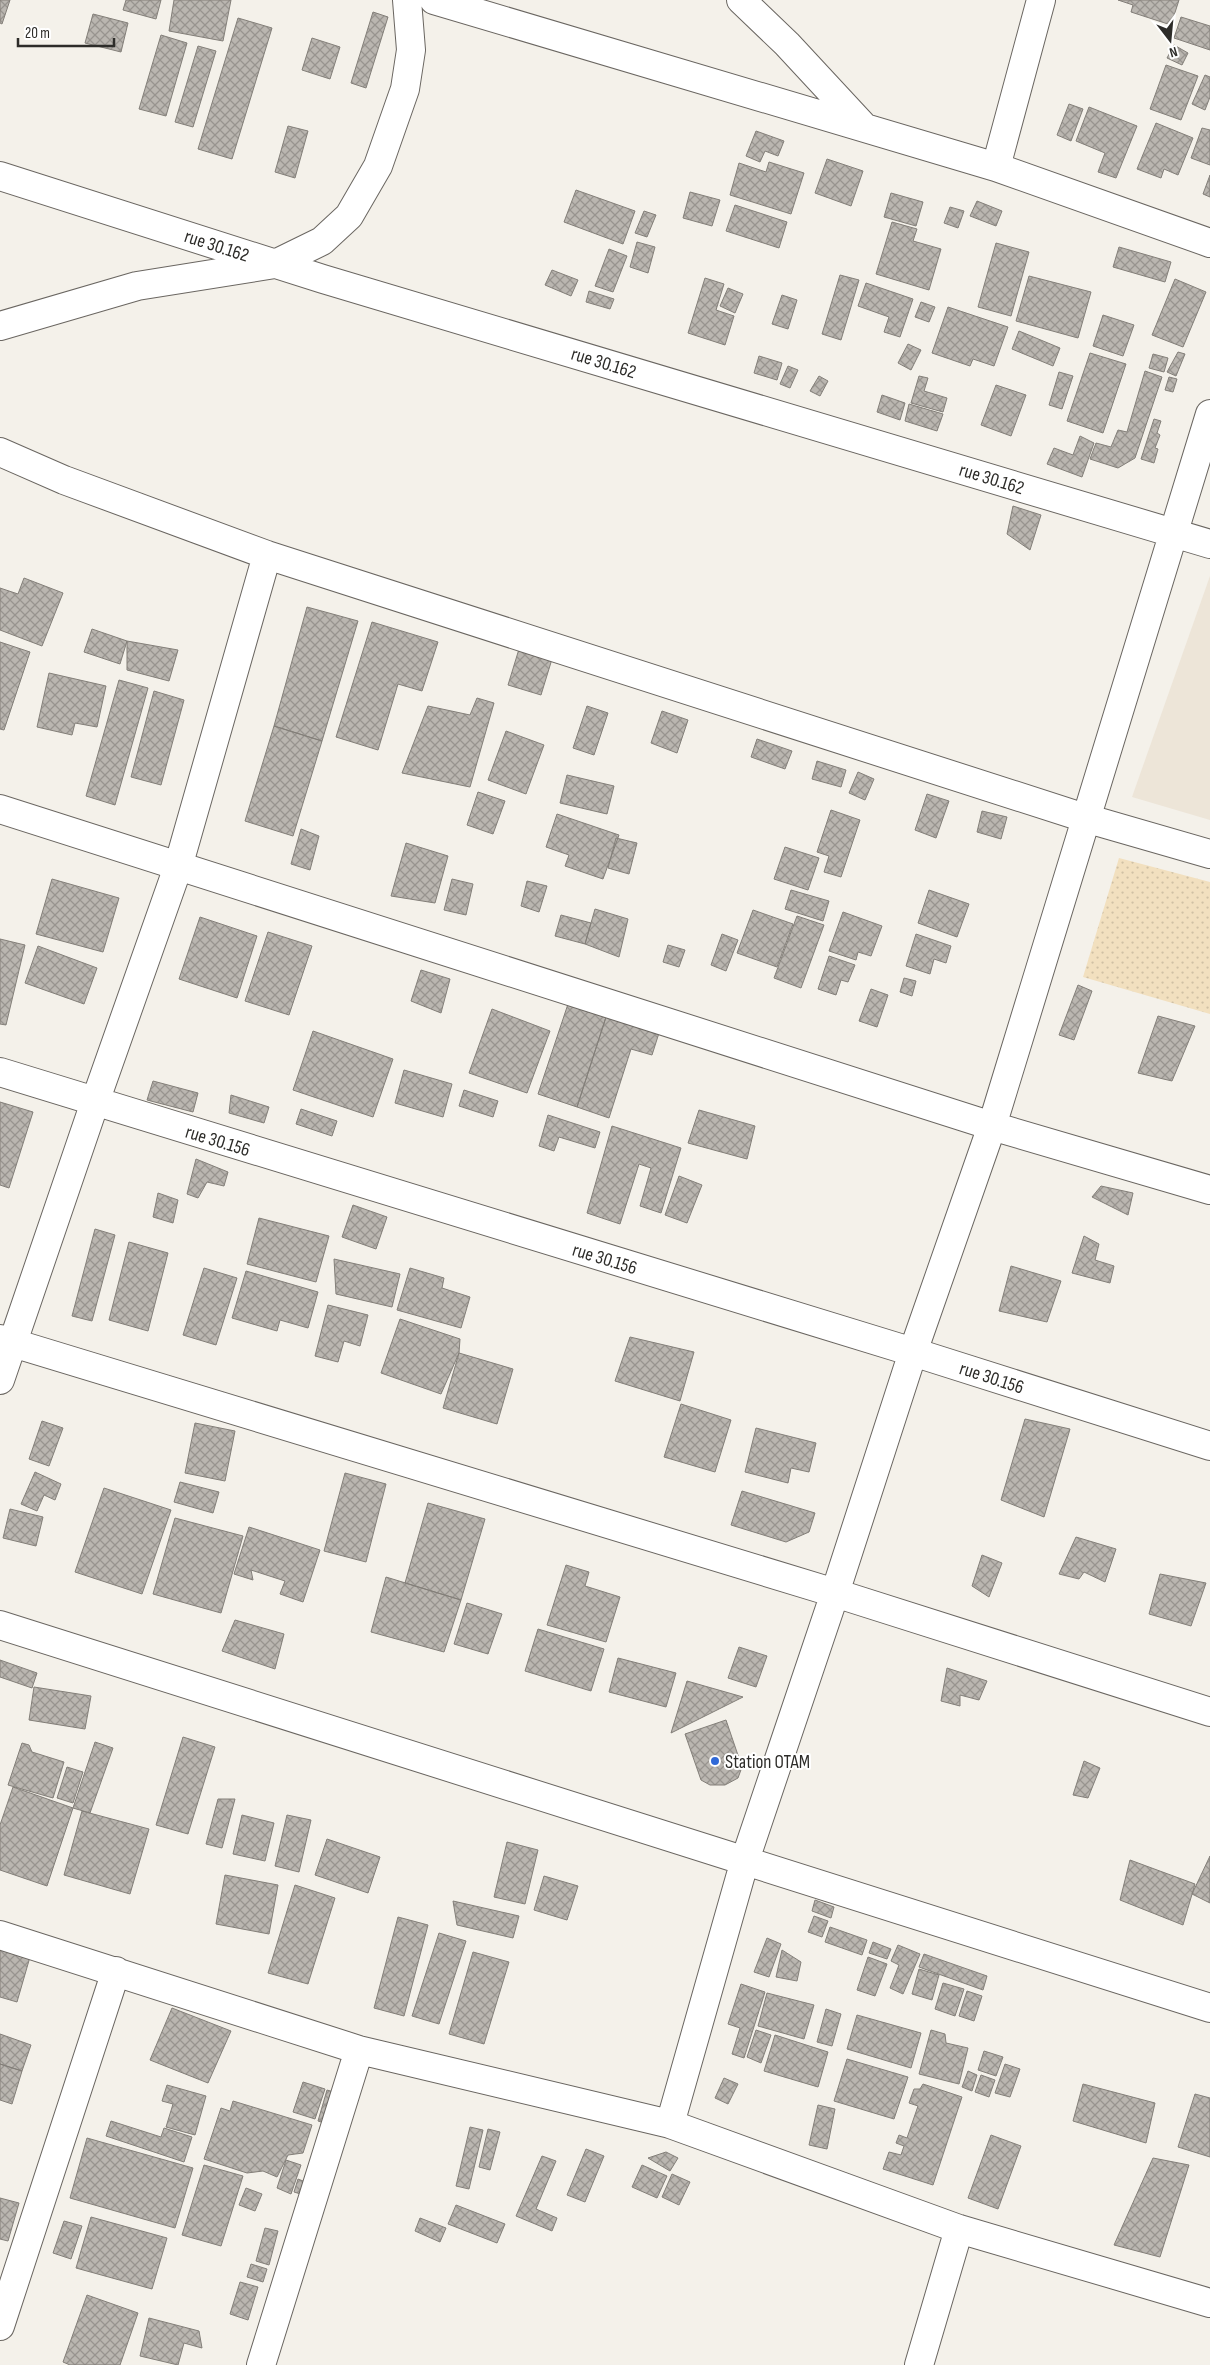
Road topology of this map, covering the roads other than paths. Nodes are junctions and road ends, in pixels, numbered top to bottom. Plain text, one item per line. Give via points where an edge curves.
1 (407, 0) edge
2 (434, 0) edge
3 (741, 0) edge
4 (1041, 0) edge
5 (865, 128) junction
6 (996, 167) junction
7 (0, 176) edge
8 (1210, 243) edge
9 (275, 264) junction
10 (0, 326) edge
11 (1210, 414) edge
12 (0, 452) edge
13 (1174, 532) junction
14 (1210, 544) edge
15 (267, 555) junction
16 (0, 809) edge
17 (1086, 818) junction
18 (1210, 854) edge
19 (178, 867) junction
20 (0, 1072) edge
21 (95, 1102) junction
22 (992, 1126) junction
23 (1210, 1190) edge
24 (6, 1341) edge
25 (913, 1352) junction
26 (0, 1380) edge
27 (1210, 1446) edge
28 (835, 1593) junction
29 (0, 1625) edge
30 (1210, 1712) edge
31 (745, 1860) junction
32 (0, 1935) edge
33 (116, 1971) junction
34 (1210, 2008) edge
35 (359, 2050) junction
36 (670, 2124) junction
37 (959, 2228) junction
38 (1210, 2303) edge
39 (0, 2326) edge
40 (262, 2365) edge
41 (919, 2365) edge

1 - 9 street via 411,50 405,90 378,166 349,216 322,241
2 - 5 street
3 - 5 street
4 - 6 street
5 - 6 street
6 - 8 street
7 - 9 street, rue 30.162
9 - 10 street via 137,286
9 - 13 street, rue 30.162
11 - 13 street
12 - 15 street via 64,480
13 - 14 street, rue 30.162
13 - 17 street
15 - 17 street
15 - 19 street
16 - 19 street
17 - 18 street
17 - 22 street
19 - 21 street
19 - 22 street
20 - 21 street, rue 30.156
21 - 24 street
21 - 25 street, rue 30.156
22 - 23 street
22 - 25 street
24 - 26 street
24 - 28 street
25 - 27 street, rue 30.156
25 - 28 street
28 - 30 street
28 - 31 street
29 - 31 street via 308,1725
31 - 34 street
31 - 36 street
32 - 33 street
33 - 35 street
33 - 39 street
35 - 36 street
35 - 40 street
36 - 37 street
37 - 38 street
37 - 41 street

